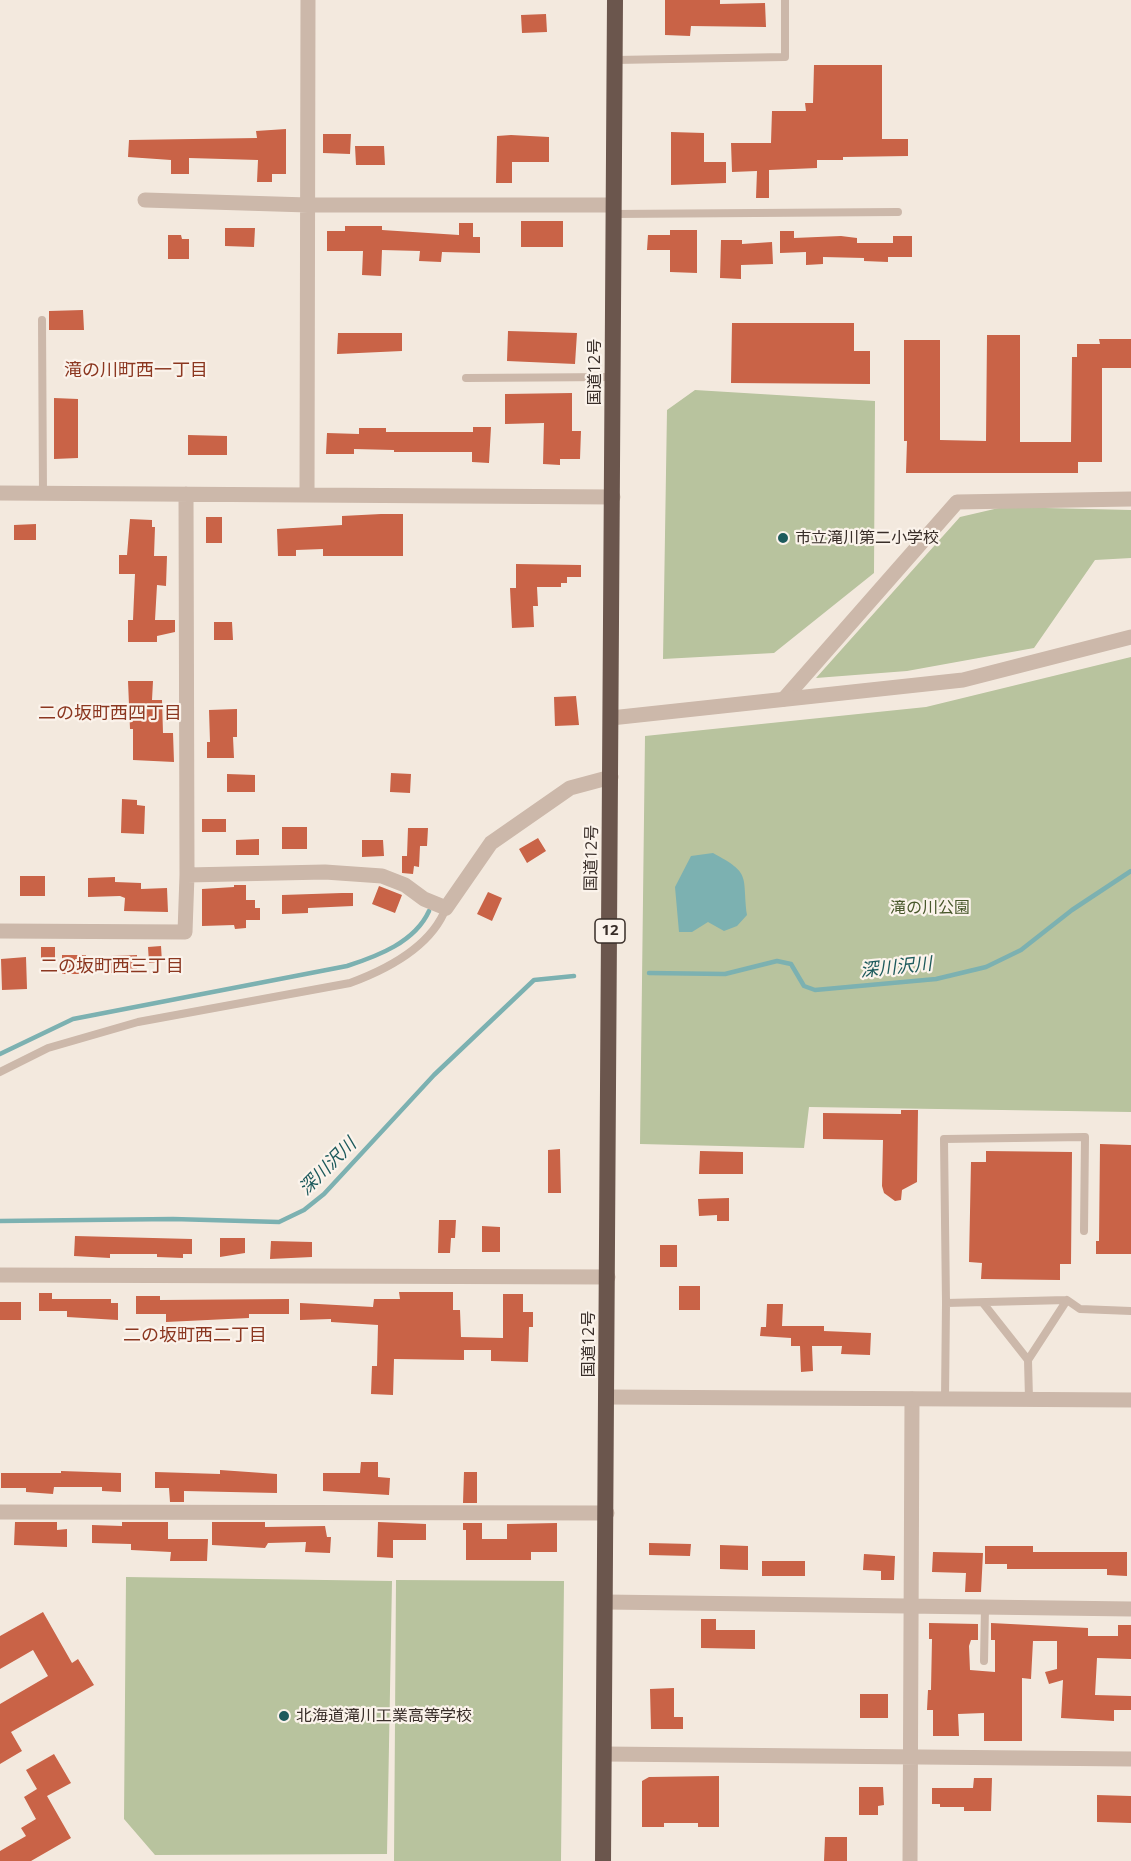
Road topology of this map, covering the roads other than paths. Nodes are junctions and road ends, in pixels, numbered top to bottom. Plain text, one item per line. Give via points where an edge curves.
1 (308, 0) edge
2 (615, 0) edge
3 (784, 0) edge
4 (615, 60) junction
5 (145, 200) dead end
6 (308, 205) junction
7 (613, 210) junction
8 (898, 212) dead end
9 (42, 320) dead end
10 (613, 377) junction
11 (466, 378) dead end
12 (0, 494) edge
13 (43, 494) junction
14 (186, 494) junction
15 (307, 495) junction
16 (613, 497) junction
17 (1131, 499) edge
18 (1131, 637) edge
19 (784, 699) junction
20 (611, 718) junction
21 (611, 777) junction
22 (187, 875) junction
23 (446, 908) junction
24 (0, 931) edge
25 (0, 1072) edge
26 (1084, 1231) dead end
27 (0, 1275) edge
28 (608, 1277) junction
29 (1067, 1300) junction
30 (946, 1303) junction
31 (983, 1303) junction
32 (1131, 1311) edge
33 (1028, 1360) junction
34 (607, 1397) junction
35 (912, 1399) junction
36 (945, 1399) junction
37 (1029, 1399) junction
38 (1131, 1400) edge
39 (0, 1512) edge
40 (607, 1512) junction
41 (606, 1602) junction
42 (913, 1606) junction
43 (985, 1607) junction
44 (1131, 1609) edge
45 (984, 1661) dead end
46 (604, 1754) junction
47 (910, 1756) junction
48 (1131, 1759) edge
49 (603, 1861) edge
50 (910, 1861) edge

1 - 6 street
2 - 4 highway, 国道12号 / 12
3 - 4 lane via 785,57
4 - 7 highway, 国道12号 / 12
5 - 6 street
6 - 7 street
6 - 15 street
7 - 8 lane
7 - 10 highway, 国道12号 / 12
9 - 13 lane
10 - 11 lane
10 - 16 highway, 国道12号 / 12
12 - 13 street
13 - 14 street
14 - 15 street
14 - 22 street
15 - 16 street
16 - 20 highway, 国道12号 / 12
17 - 19 street via 957,502
18 - 19 street via 963,680
19 - 20 street
20 - 21 highway, 国道12号 / 12
21 - 23 street via 570,788 491,843
21 - 28 highway, 国道12号 / 12
22 - 23 street via 325,872 382,876
22 - 24 street via 185,932
23 - 25 lane via 440,924 400,960 350,983 138,1022 48,1048
26 - 30 lane via 1085,1137 944,1139
27 - 28 street
28 - 34 highway, 国道12号 / 12
29 - 31 lane
29 - 32 lane via 1080,1309
29 - 33 lane
30 - 31 lane
30 - 36 lane
31 - 33 lane
33 - 37 lane
34 - 35 street
34 - 40 highway, 国道12号 / 12
35 - 36 street
35 - 42 street
36 - 37 street
37 - 38 street
39 - 40 street
40 - 41 highway, 国道12号 / 12
41 - 42 street
41 - 46 highway, 国道12号 / 12
42 - 43 street
42 - 47 street
43 - 44 street
43 - 45 lane
46 - 47 street
46 - 49 highway, 国道12号 / 12
47 - 48 street
47 - 50 street

